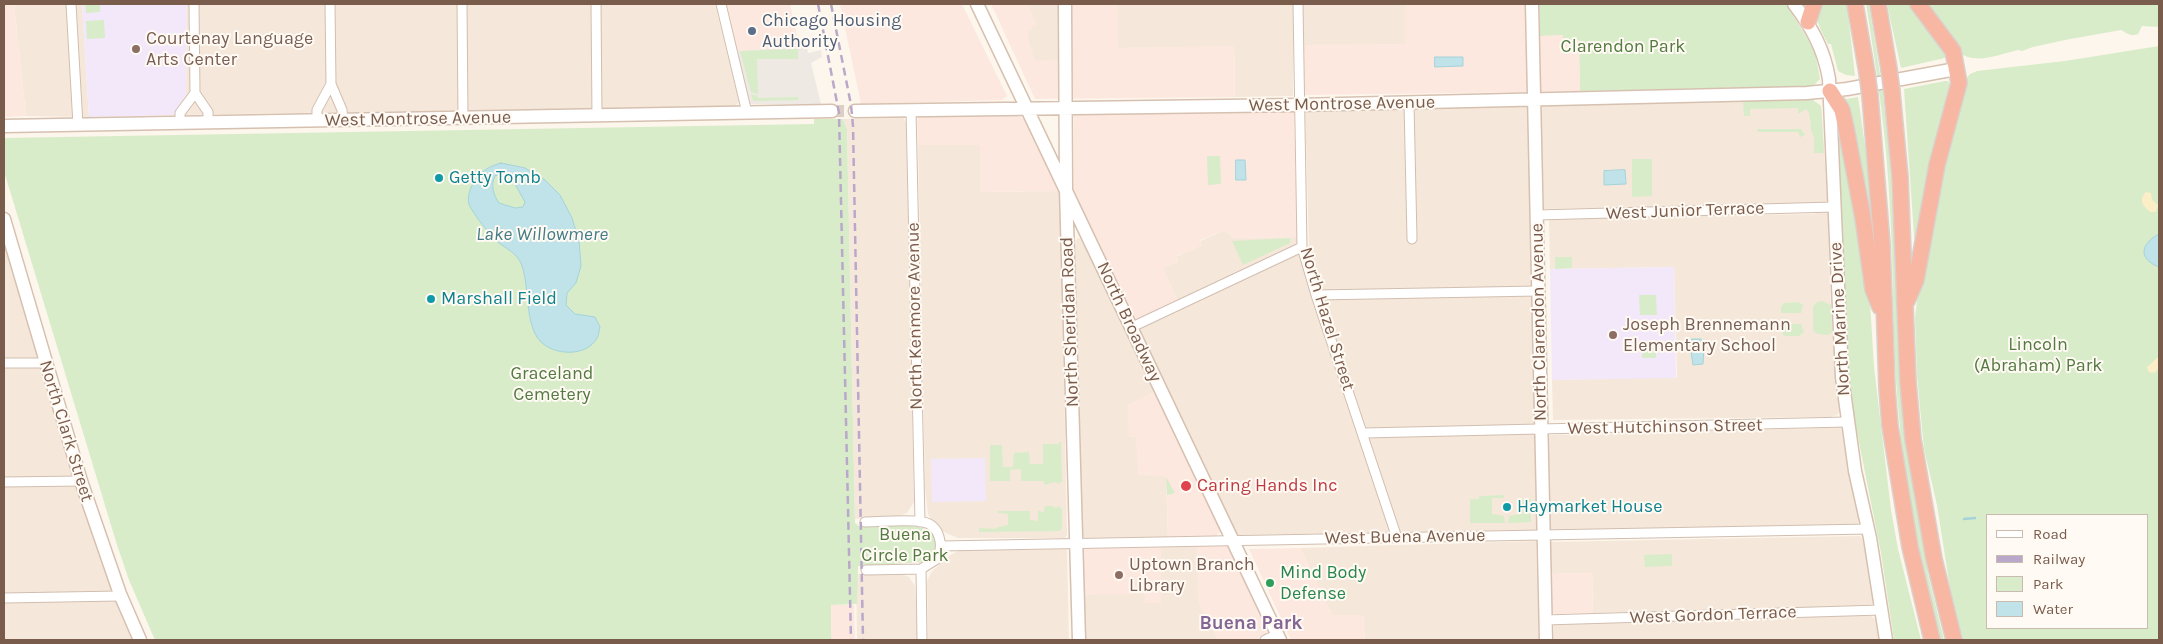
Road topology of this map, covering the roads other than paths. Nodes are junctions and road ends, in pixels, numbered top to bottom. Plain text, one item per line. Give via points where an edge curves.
1 (71, 4) edge
2 (194, 4) edge
3 (330, 4) edge
4 (462, 4) edge
5 (596, 4) edge
6 (721, 4) edge
7 (977, 4) edge
8 (1065, 4) edge
9 (1298, 4) edge
10 (1532, 4) edge
11 (1794, 4) edge
12 (1814, 4) edge
13 (1856, 4) edge
14 (1878, 4) edge
15 (1918, 4) edge
16 (1808, 22) junction
17 (1956, 69) junction
18 (331, 84) junction
19 (1830, 91) junction
20 (194, 94) junction
21 (1534, 100) junction
22 (1409, 103) junction
23 (1299, 105) junction
24 (1066, 108) junction
25 (1027, 109) junction
26 (911, 110) junction
27 (832, 111) tunnel mouth
28 (855, 111) tunnel mouth
29 (747, 113) junction
30 (597, 116) junction
31 (463, 118) junction
32 (317, 120) junction
33 (343, 120) junction
34 (208, 122) junction
35 (180, 123) junction
36 (78, 124) junction
37 (4, 126) edge
38 (1066, 189) junction
39 (1834, 207) junction
40 (1537, 215) junction
41 (4, 219) edge
42 (1412, 239) dead end
43 (7, 244) edge
44 (1302, 247) junction
45 (1538, 291) junction
46 (1316, 295) junction
47 (1905, 306) junction
48 (1884, 316) junction
49 (1132, 327) junction
50 (4, 363) edge
51 (45, 363) junction
52 (1847, 422) junction
53 (1541, 430) junction
54 (1364, 433) junction
55 (81, 481) junction
56 (4, 482) edge
57 (864, 522) dead end
58 (920, 522) junction
59 (1868, 529) junction
60 (1543, 535) junction
61 (1398, 538) junction
62 (1231, 541) junction
63 (1076, 544) junction
64 (941, 546) junction
65 (921, 569) junction
66 (866, 570) dead end
67 (120, 596) junction
68 (4, 598) edge
69 (1881, 610) junction
70 (1545, 620) junction
71 (1279, 637) edge
72 (140, 640) edge
73 (922, 640) edge
74 (1079, 640) edge
75 (1265, 640) edge
76 (1546, 640) edge
77 (1886, 640) edge
78 (1932, 640) edge
79 (1954, 640) edge

1 - 36 street
2 - 20 street
3 - 18 street
4 - 31 street
5 - 30 street
6 - 29 street
7 - 25 main road, North Broadway
8 - 24 main road, North Sheridan Road
9 - 23 street, North Hazel Street
10 - 21 main road, North Clarendon Avenue
11 - 16 main road, North Marine Drive
12 - 16 highway
13 - 48 highway, bridge via 1877,169
14 - 47 highway, bridge via 1892,92 1900,177
15 - 17 highway via 1953,51
16 - 19 main road, North Marine Drive via 1825,58
17 - 19 main road, West Montrose Avenue
17 - 47 highway via 1959,84 1937,165 1916,280
18 - 32 street via 317,110
18 - 33 street
19 - 21 main road, West Montrose Avenue
19 - 39 main road, North Marine Drive
19 - 48 highway via 1842,110 1873,289
20 - 34 street via 208,112
20 - 35 street via 180,113
21 - 22 main road, West Montrose Avenue
21 - 40 main road, North Clarendon Avenue
22 - 23 main road, West Montrose Avenue
22 - 42 street
23 - 24 main road, West Montrose Avenue
23 - 44 street, North Hazel Street
24 - 25 main road, West Montrose Avenue
24 - 38 main road, North Sheridan Road
25 - 26 main road, West Montrose Avenue
25 - 38 main road, North Broadway
26 - 28 main road, West Montrose Avenue
26 - 58 street, North Kenmore Avenue
27 - 29 main road, West Montrose Avenue
29 - 30 main road, West Montrose Avenue
30 - 31 main road, West Montrose Avenue
31 - 33 main road, West Montrose Avenue
32 - 33 main road, West Montrose Avenue
32 - 34 main road, West Montrose Avenue
34 - 35 main road, West Montrose Avenue
35 - 36 main road, West Montrose Avenue
36 - 37 main road, West Montrose Avenue
38 - 49 main road, North Broadway
38 - 63 main road, North Sheridan Road
39 - 40 street, West Junior Terrace
39 - 52 main road, North Marine Drive
40 - 45 main road, North Clarendon Avenue
41 - 43 main road, North Clark Street
43 - 51 main road, North Clark Street
44 - 46 street, North Hazel Street
44 - 49 street
45 - 46 street
45 - 53 main road, North Clarendon Avenue
46 - 54 street, North Hazel Street
47 - 79 highway via 1913,439 1934,559
48 - 78 highway via 1893,446 1910,547
49 - 62 main road, North Broadway
50 - 51 street
51 - 55 main road, North Clark Street
52 - 53 street, West Hutchinson Street
52 - 59 main road, North Marine Drive
53 - 54 street, West Hutchinson Street
53 - 60 main road, North Clarendon Avenue
54 - 61 street, North Hazel Street
55 - 56 street
55 - 67 main road, North Clark Street
57 - 58 street
58 - 64 street via 929,524 936,531
59 - 60 street, West Buena Avenue
59 - 69 main road, North Marine Drive
60 - 61 street, West Buena Avenue
60 - 70 main road, North Clarendon Avenue
61 - 62 street, West Buena Avenue
62 - 63 street, West Buena Avenue
62 - 71 main road, North Broadway
63 - 64 street, West Buena Avenue
63 - 74 main road, North Sheridan Road
64 - 65 street via 937,559
65 - 66 street
65 - 73 street
67 - 68 street
67 - 72 main road, North Clark Street
69 - 70 street, West Gordon Terrace
69 - 77 main road, North Marine Drive
70 - 76 main road, North Clarendon Avenue
71 - 75 street

